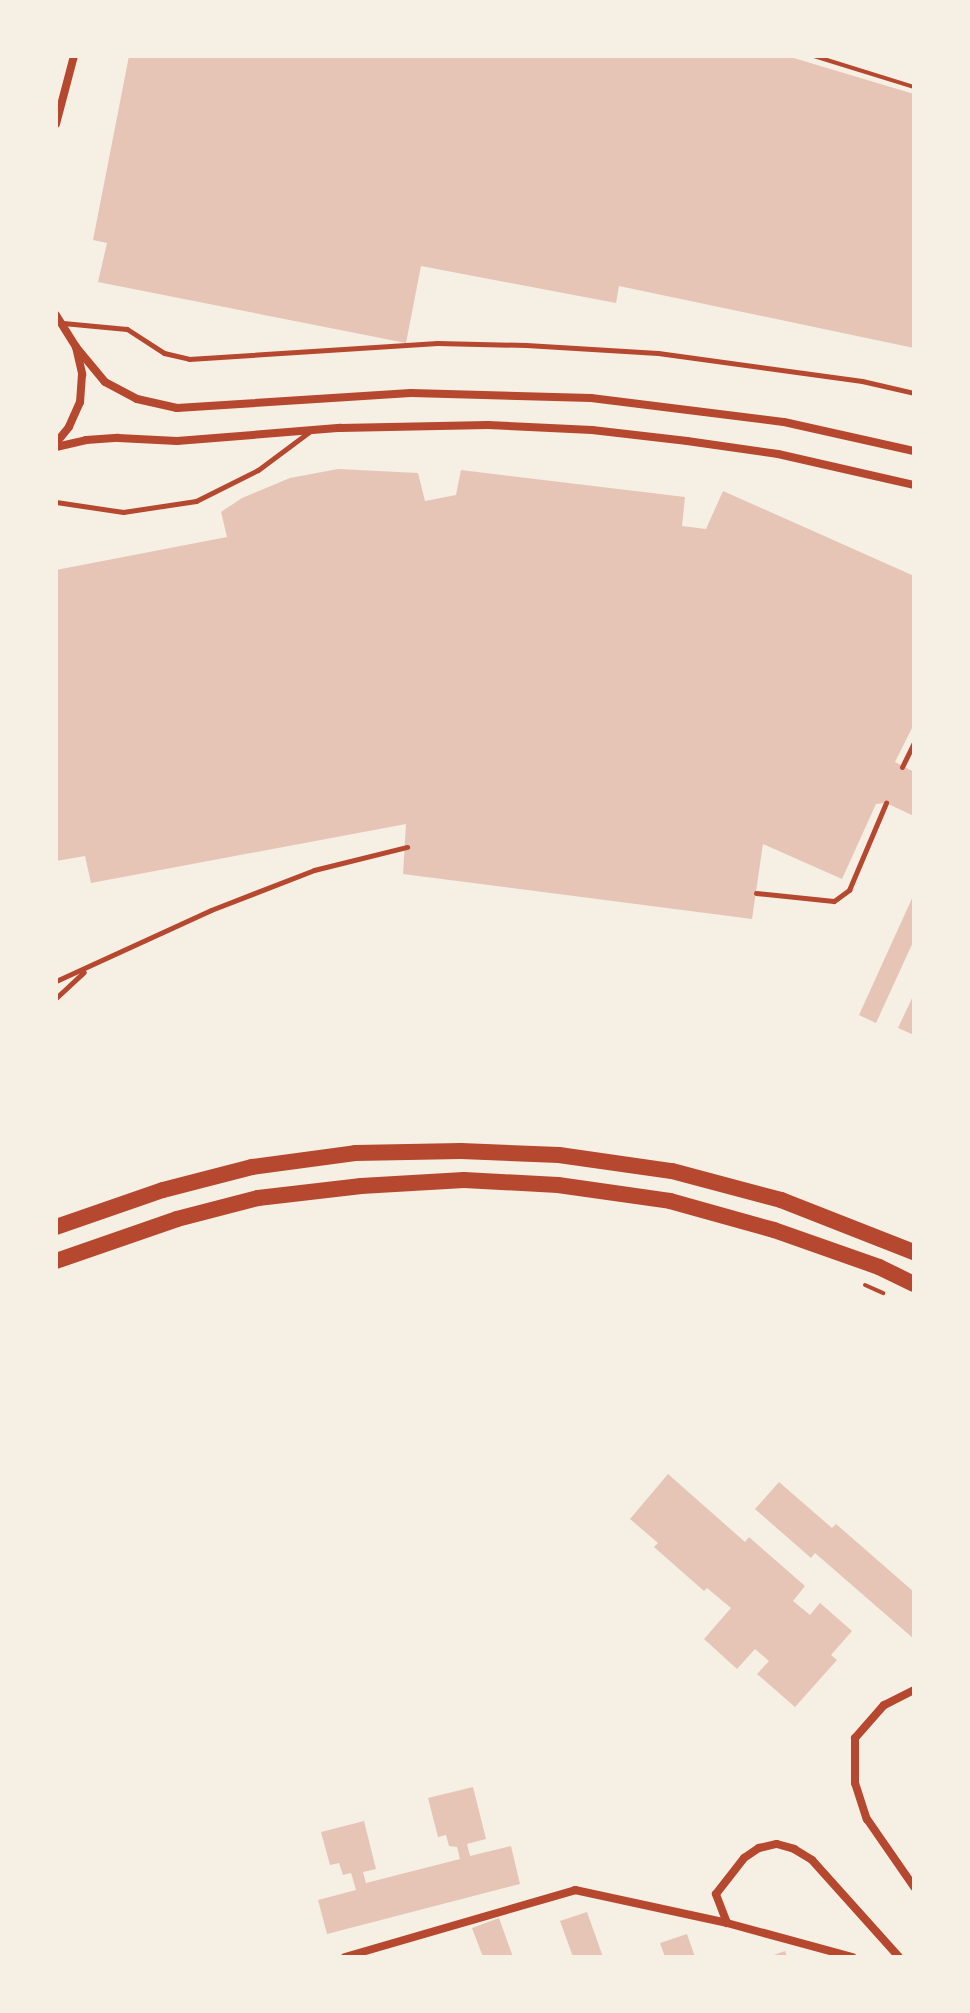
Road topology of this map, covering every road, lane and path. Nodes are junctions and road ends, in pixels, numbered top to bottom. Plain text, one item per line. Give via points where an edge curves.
1 (74, 56) edge
2 (814, 56) edge
3 (914, 87) edge
4 (56, 124) edge
5 (58, 316) edge
6 (76, 347) junction
7 (914, 393) edge
8 (313, 429) junction
9 (56, 445) edge
10 (914, 451) edge
11 (914, 485) edge
12 (56, 502) edge
13 (914, 742) edge
14 (902, 767) dead end
15 (886, 803) dead end
16 (407, 847) dead end
17 (756, 893) dead end
18 (88, 969) junction
19 (56, 981) edge
20 (56, 998) edge
21 (56, 1227) edge
22 (914, 1252) edge
23 (56, 1261) edge
24 (854, 1280) dead end
25 (914, 1284) edge
26 (896, 1300) dead end
27 (914, 1690) edge
28 (914, 1887) edge
29 (727, 1923) junction
30 (345, 1957) edge
31 (852, 1957) edge
32 (899, 1957) edge

1 - 4 street
2 - 3 path
5 - 6 street
5 - 7 lane via 127,329 164,353 189,359 437,343 526,345 658,353
6 - 9 street via 82,374 80,402
6 - 10 street via 105,382 137,399 177,408 411,393 591,398 784,422
8 - 9 street
8 - 11 street via 488,425 592,430 778,454
8 - 12 lane via 258,470 196,501 123,512
13 - 14 lane
15 - 17 lane via 849,890 834,901
16 - 18 lane via 377,851 270,887
18 - 19 lane
18 - 20 lane
21 - 22 main road via 163,1190 252,1167 355,1153 461,1151 559,1155 672,1171 781,1200
23 - 25 main road via 177,1219 258,1198 464,1180 558,1185 670,1201 774,1230
24 - 26 path
27 - 28 street via 884,1705 855,1738 855,1783 867,1819
29 - 30 street via 575,1890
29 - 31 street
29 - 32 street via 716,1894 744,1858 777,1844 812,1860

